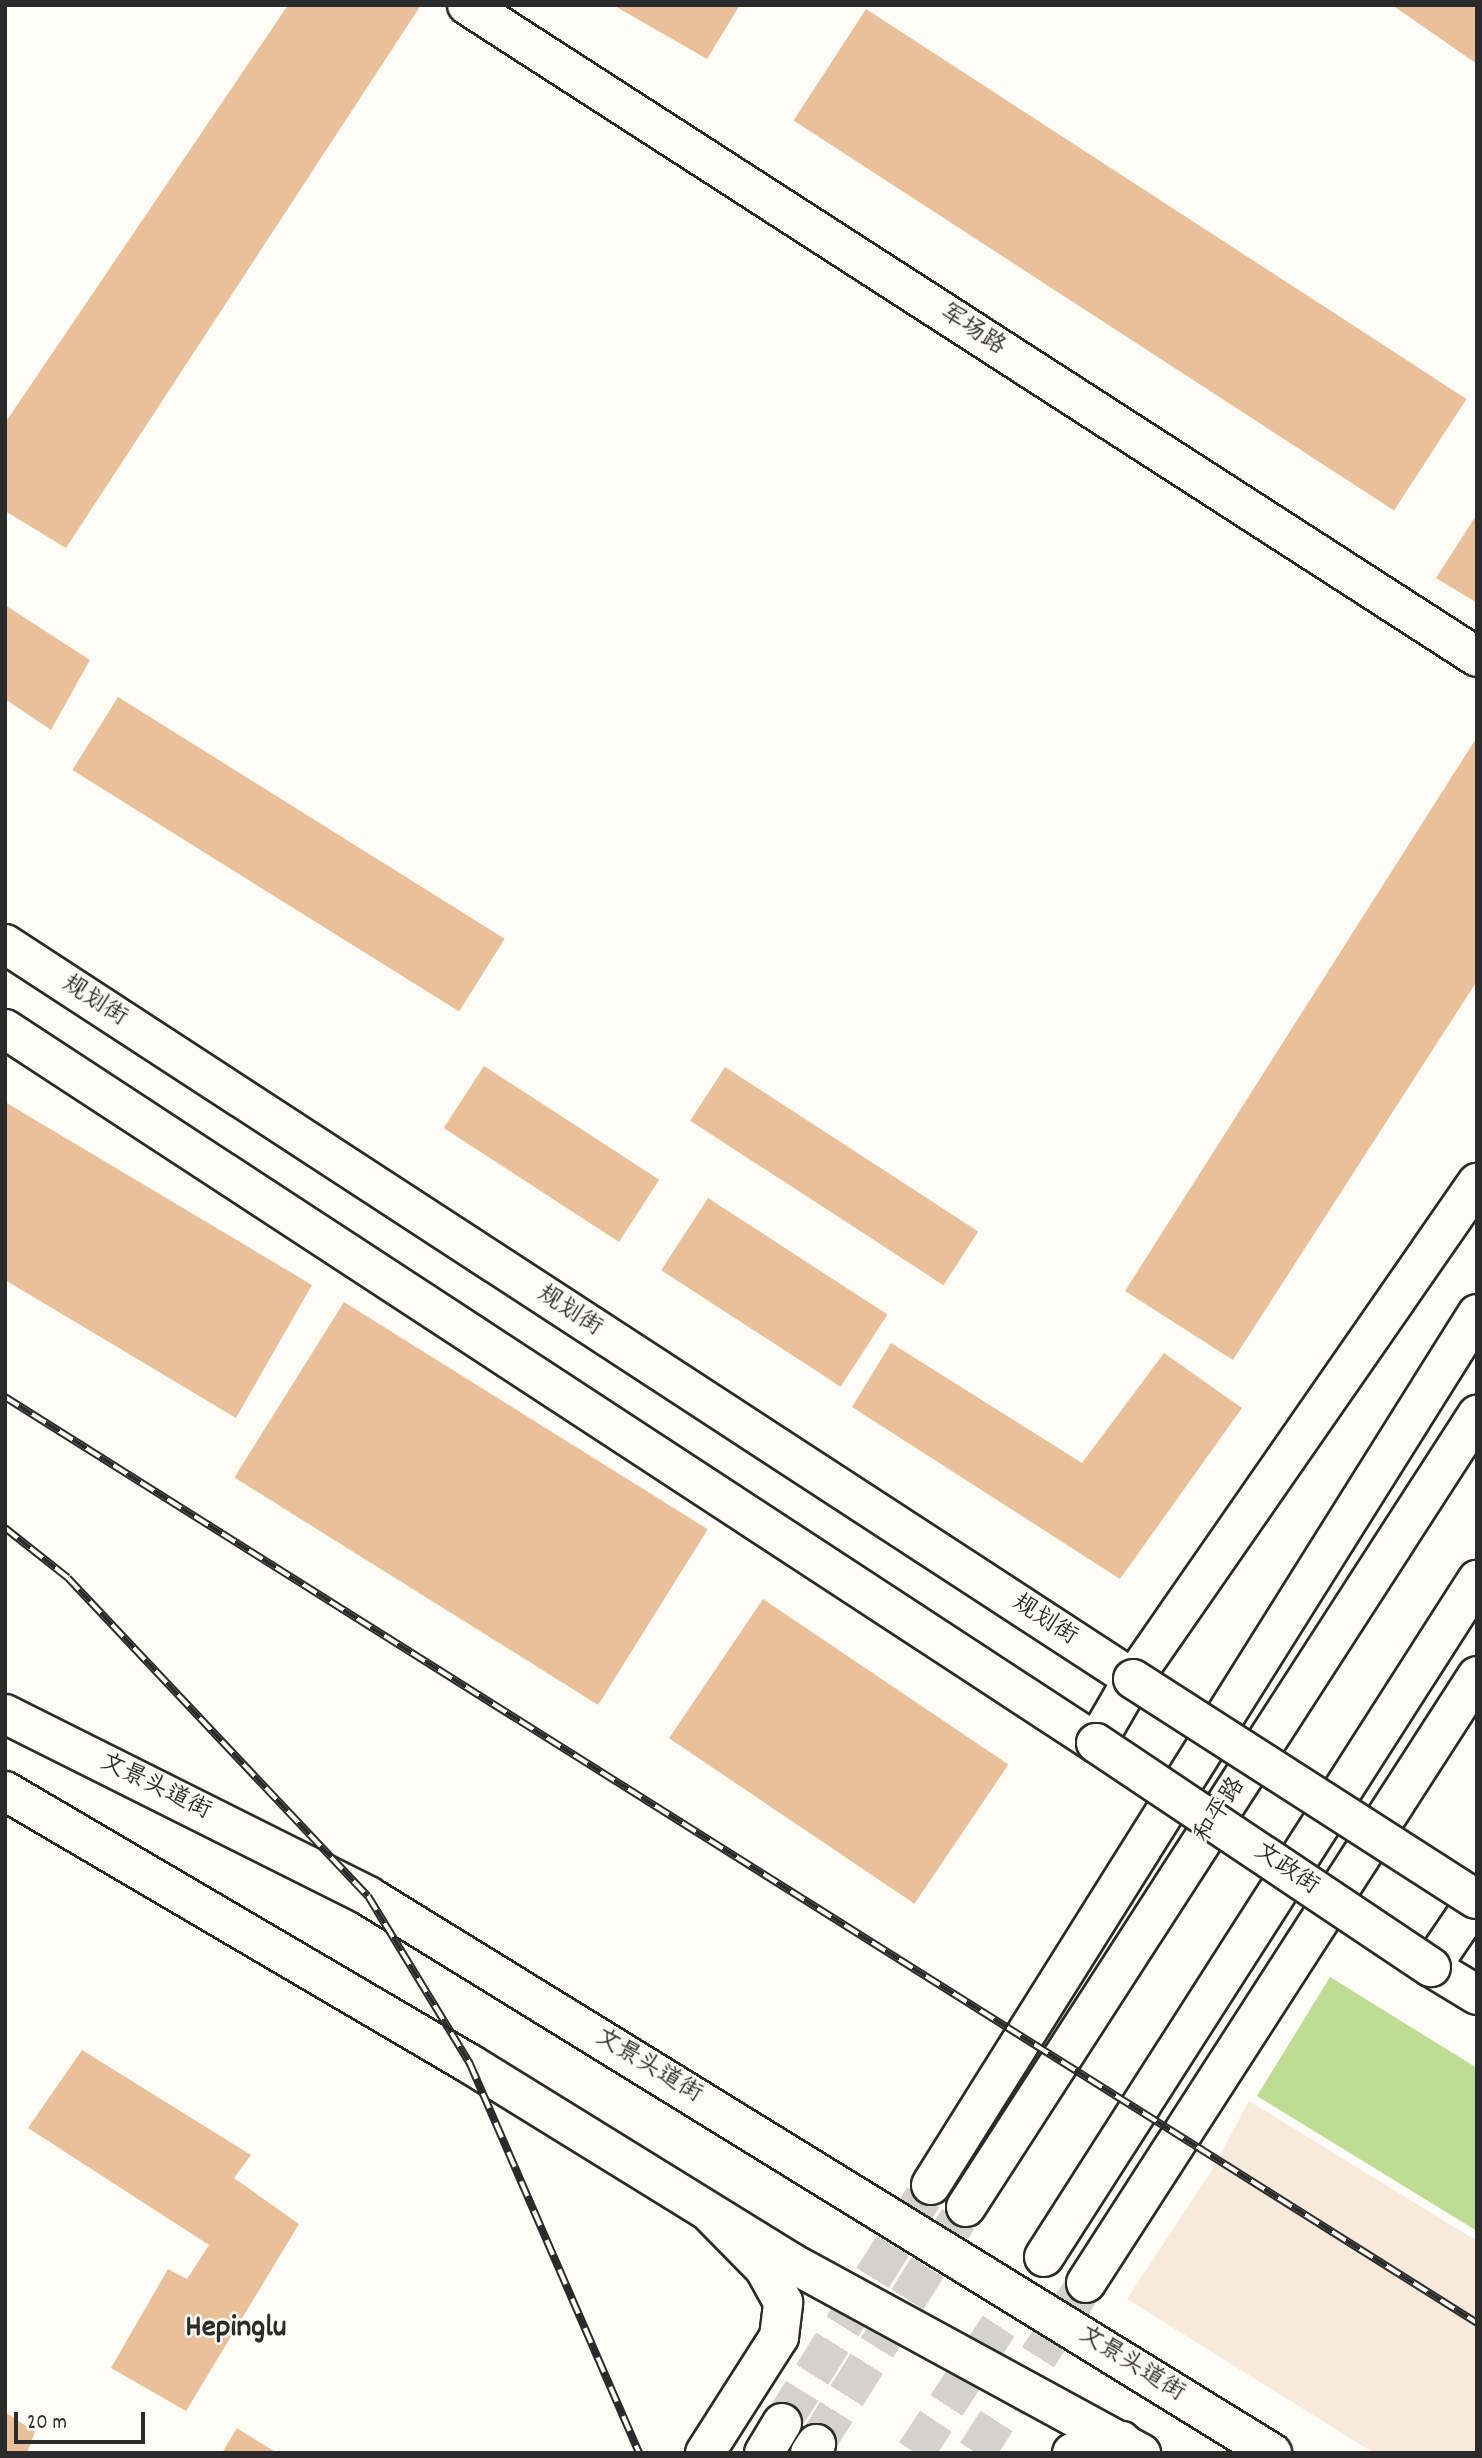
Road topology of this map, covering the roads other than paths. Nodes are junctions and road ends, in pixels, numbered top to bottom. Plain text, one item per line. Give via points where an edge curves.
1 (467, 5) edge
2 (1477, 657) edge
3 (5, 944) edge
4 (5, 1029) edge
5 (1477, 1184) edge
6 (1477, 1314) edge
7 (1477, 1415) edge
8 (1477, 1580) edge
9 (1477, 1676) edge
10 (1133, 1679) junction
11 (5, 1714) edge
12 (1096, 1743) junction
13 (5, 1791) edge
14 (1477, 1899) edge
15 (1431, 1967) junction
16 (1477, 1995) edge
17 (931, 2185) tunnel mouth
18 (966, 2207) tunnel mouth
19 (713, 2216) junction
20 (1044, 2257) tunnel mouth
21 (1086, 2283) tunnel mouth
22 (1132, 2447) edge
23 (705, 2453) edge
24 (1072, 2453) edge
25 (1272, 2453) edge

1 - 2 main road, 军场路
3 - 10 main road, 规划街
4 - 12 main road
5 - 10 main road
6 - 17 main road
7 - 18 main road, 和平路
8 - 20 main road
9 - 21 main road
10 - 12 main road
10 - 14 main road, bridge
11 - 25 main road, 文景头道街 via 368,1896
12 - 15 main road, 文政街, bridge
13 - 19 main road via 470,2064
14 - 15 main road
15 - 16 main road, 文政街
19 - 22 main road
19 - 23 main road via 765,2269 783,2302 779,2337
22 - 24 main road via 1088,2445

